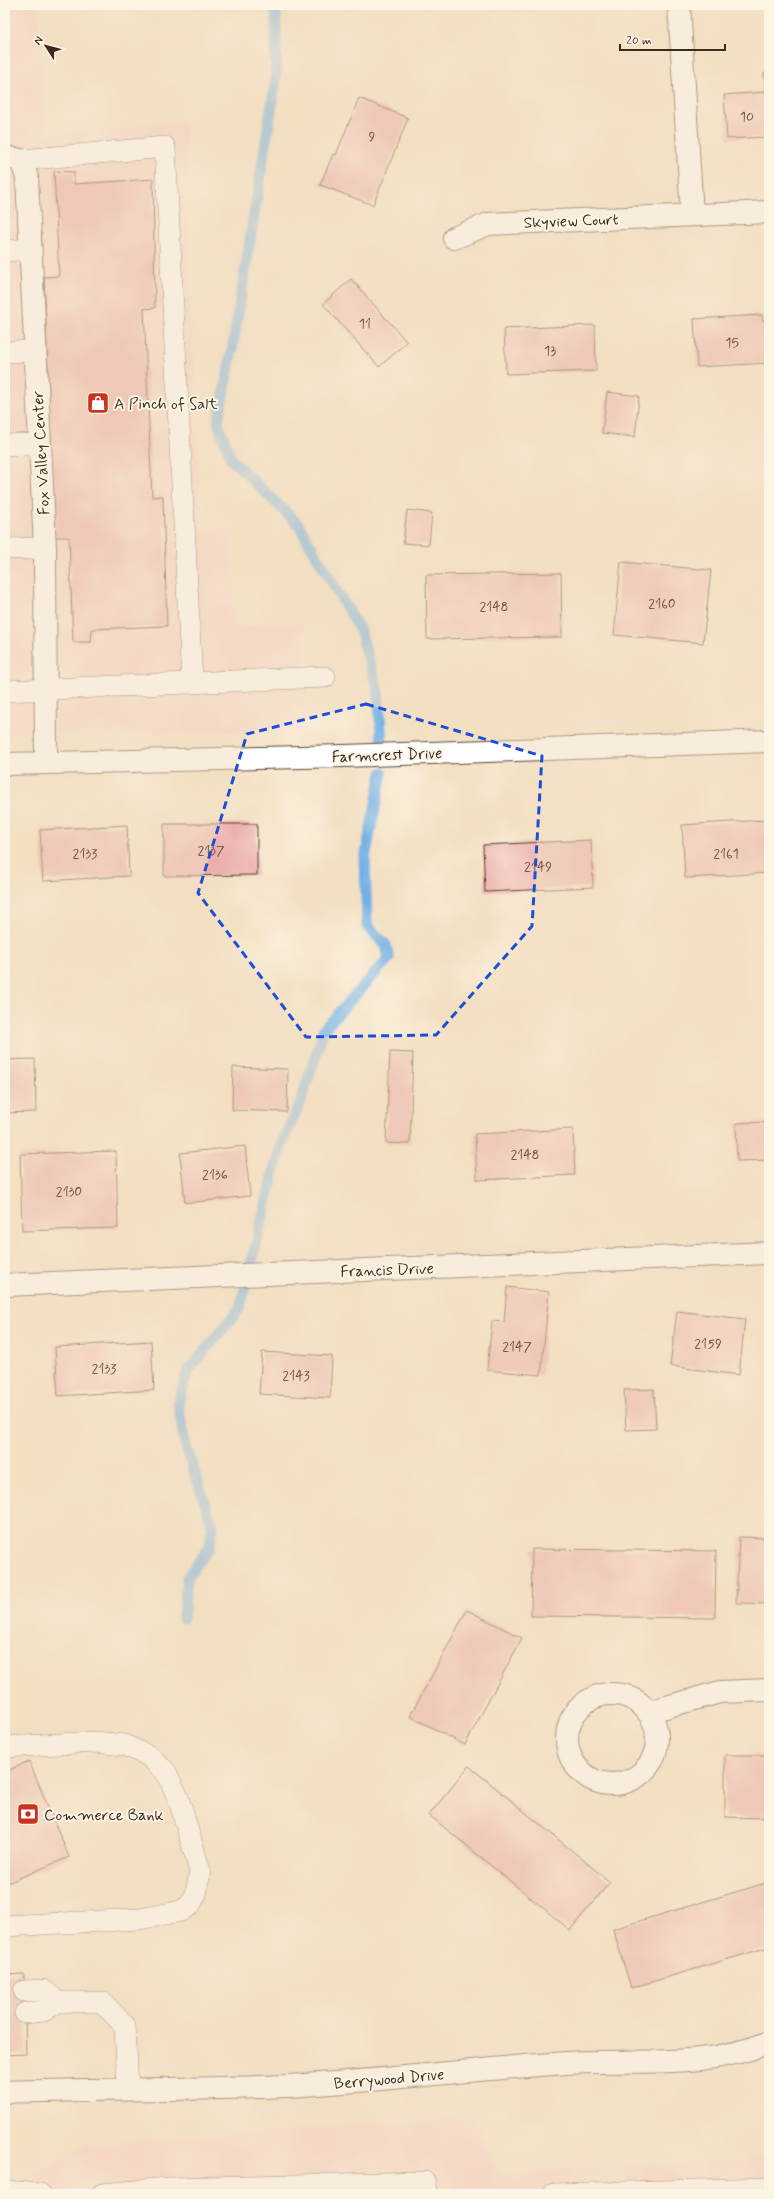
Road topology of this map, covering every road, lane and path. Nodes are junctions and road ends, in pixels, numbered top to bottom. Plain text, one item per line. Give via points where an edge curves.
1 (679, 5) edge
2 (13, 159) edge
3 (769, 212) edge
4 (692, 215) junction
5 (454, 238) dead end
6 (30, 250) junction
7 (5, 251) edge
8 (35, 351) junction
9 (5, 352) edge
10 (40, 444) junction
11 (5, 445) edge
12 (45, 548) junction
13 (5, 549) edge
14 (325, 677) dead end
15 (192, 683) junction
16 (5, 690) edge
17 (46, 690) junction
18 (769, 741) edge
19 (46, 763) junction
20 (5, 764) edge
21 (769, 1252) edge
22 (5, 1285) edge
23 (769, 1690) edge
24 (648, 1712) junction
25 (5, 1747) edge
26 (5, 1926) edge
27 (24, 1991) dead end
28 (58, 2002) junction
29 (25, 2013) dead end
30 (769, 2042) edge
31 (128, 2089) junction
32 (5, 2092) edge
33 (769, 2188) edge
34 (5, 2190) edge
35 (40, 2194) edge
36 (102, 2194) edge
37 (426, 2194) edge
38 (553, 2194) edge

1 - 4 street
2 - 6 street, Fox Valley Center via 27,177
2 - 15 lane via 165,147
3 - 4 street, Skyview Court
4 - 5 street, Skyview Court via 488,224
6 - 7 lane
6 - 8 street, Fox Valley Center
8 - 9 lane
8 - 10 street, Fox Valley Center
10 - 11 lane
10 - 12 street, Fox Valley Center
12 - 13 lane
12 - 17 street, Fox Valley Center
14 - 15 lane
15 - 17 lane
16 - 17 lane
17 - 19 street, Fox Valley Center
18 - 19 street, Farmcrest Drive via 344,756
19 - 20 street, Farmcrest Drive
21 - 22 street, Francis Drive
23 - 24 street via 720,1692
24 - 24 street via 637,1701 623,1695 608,1694 594,1698 582,1706 572,1718 567,1732 567,1746 572,1761 581,1772 594,1781 608,1784 623,1783 636,1777 647,1767 654,1754 657,1739
25 - 26 lane via 95,1742 124,1745 149,1756 166,1772 178,1797 200,1871 196,1894 190,1905 181,1911 140,1919
27 - 28 lane via 43,1990
28 - 29 lane via 44,2012
28 - 31 lane via 102,2002 125,2026
30 - 31 street, Berrywood Drive via 750,2050 702,2059 568,2063 287,2086
31 - 32 street, Berrywood Drive
33 - 38 lane
34 - 35 lane
36 - 37 lane via 168,2188 425,2182

